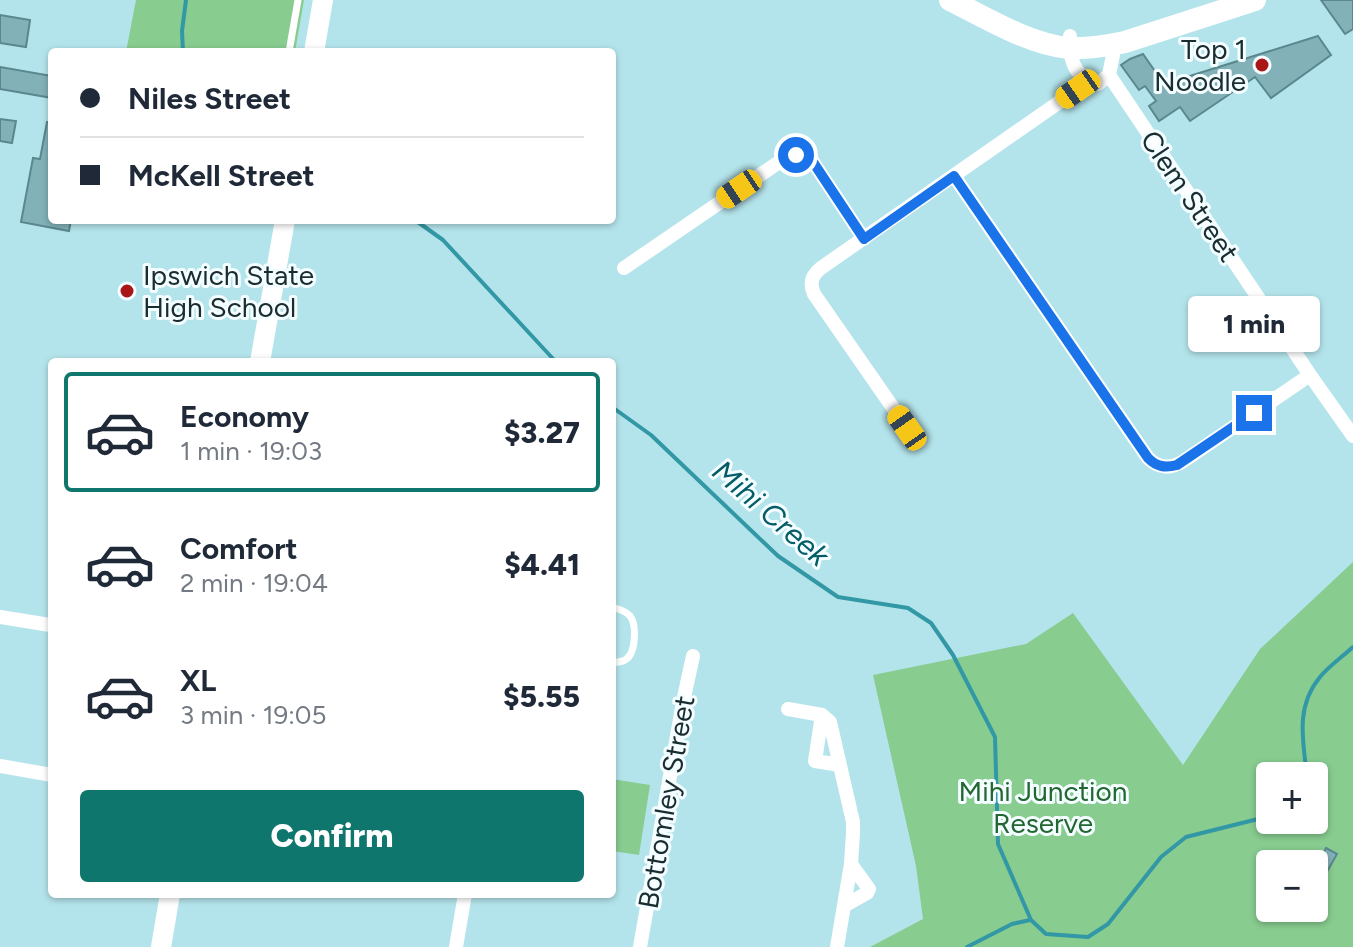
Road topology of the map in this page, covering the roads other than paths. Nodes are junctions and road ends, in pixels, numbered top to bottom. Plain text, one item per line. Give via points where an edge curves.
1 (323, 0) edge
2 (950, 0) edge
3 (974, 0) edge
4 (1215, 0) edge
5 (1255, 0) edge
6 (297, 1) edge
7 (1070, 42) junction
8 (290, 48) edge
9 (315, 48) edge
10 (1111, 51) junction
11 (1086, 81) junction
12 (954, 176) junction
13 (284, 224) edge
14 (864, 239) junction
15 (624, 268) dead end
16 (261, 358) edge
17 (1310, 375) junction
18 (907, 428) dead end
19 (1353, 436) edge
20 (616, 608) edge
21 (0, 617) edge
22 (48, 625) edge
23 (693, 656) dead end
24 (616, 662) edge
25 (788, 709) dead end
26 (822, 715) junction
27 (840, 765) junction
28 (0, 766) edge
29 (48, 774) edge
30 (851, 864) junction
31 (169, 898) edge
32 (464, 898) edge
33 (844, 906) junction
34 (161, 947) edge
35 (456, 947) edge
36 (640, 947) edge
37 (837, 947) edge

1 - 9 main road
2 - 7 main road via 1034,39
3 - 7 main road
4 - 10 main road
5 - 10 main road
6 - 8 lane
7 - 10 main road via 1092,36
7 - 11 street via 1073,64
10 - 11 street via 1098,84
10 - 17 street, Clem Street
11 - 12 street
12 - 14 street
12 - 17 street via 1148,458 1162,466 1182,462
13 - 16 main road
14 - 15 street via 813,162 800,155 785,158
14 - 18 street via 811,281 814,294
17 - 19 street, Clem Street
20 - 24 lane via 630,616 634,630 632,652
21 - 22 street
23 - 36 street, Bottomley Street
25 - 26 street
26 - 27 street via 830,722
26 - 27 street via 815,761
27 - 30 street via 853,822
28 - 29 street
30 - 33 street
30 - 33 street via 868,891
31 - 34 main road
32 - 35 street
33 - 37 street

